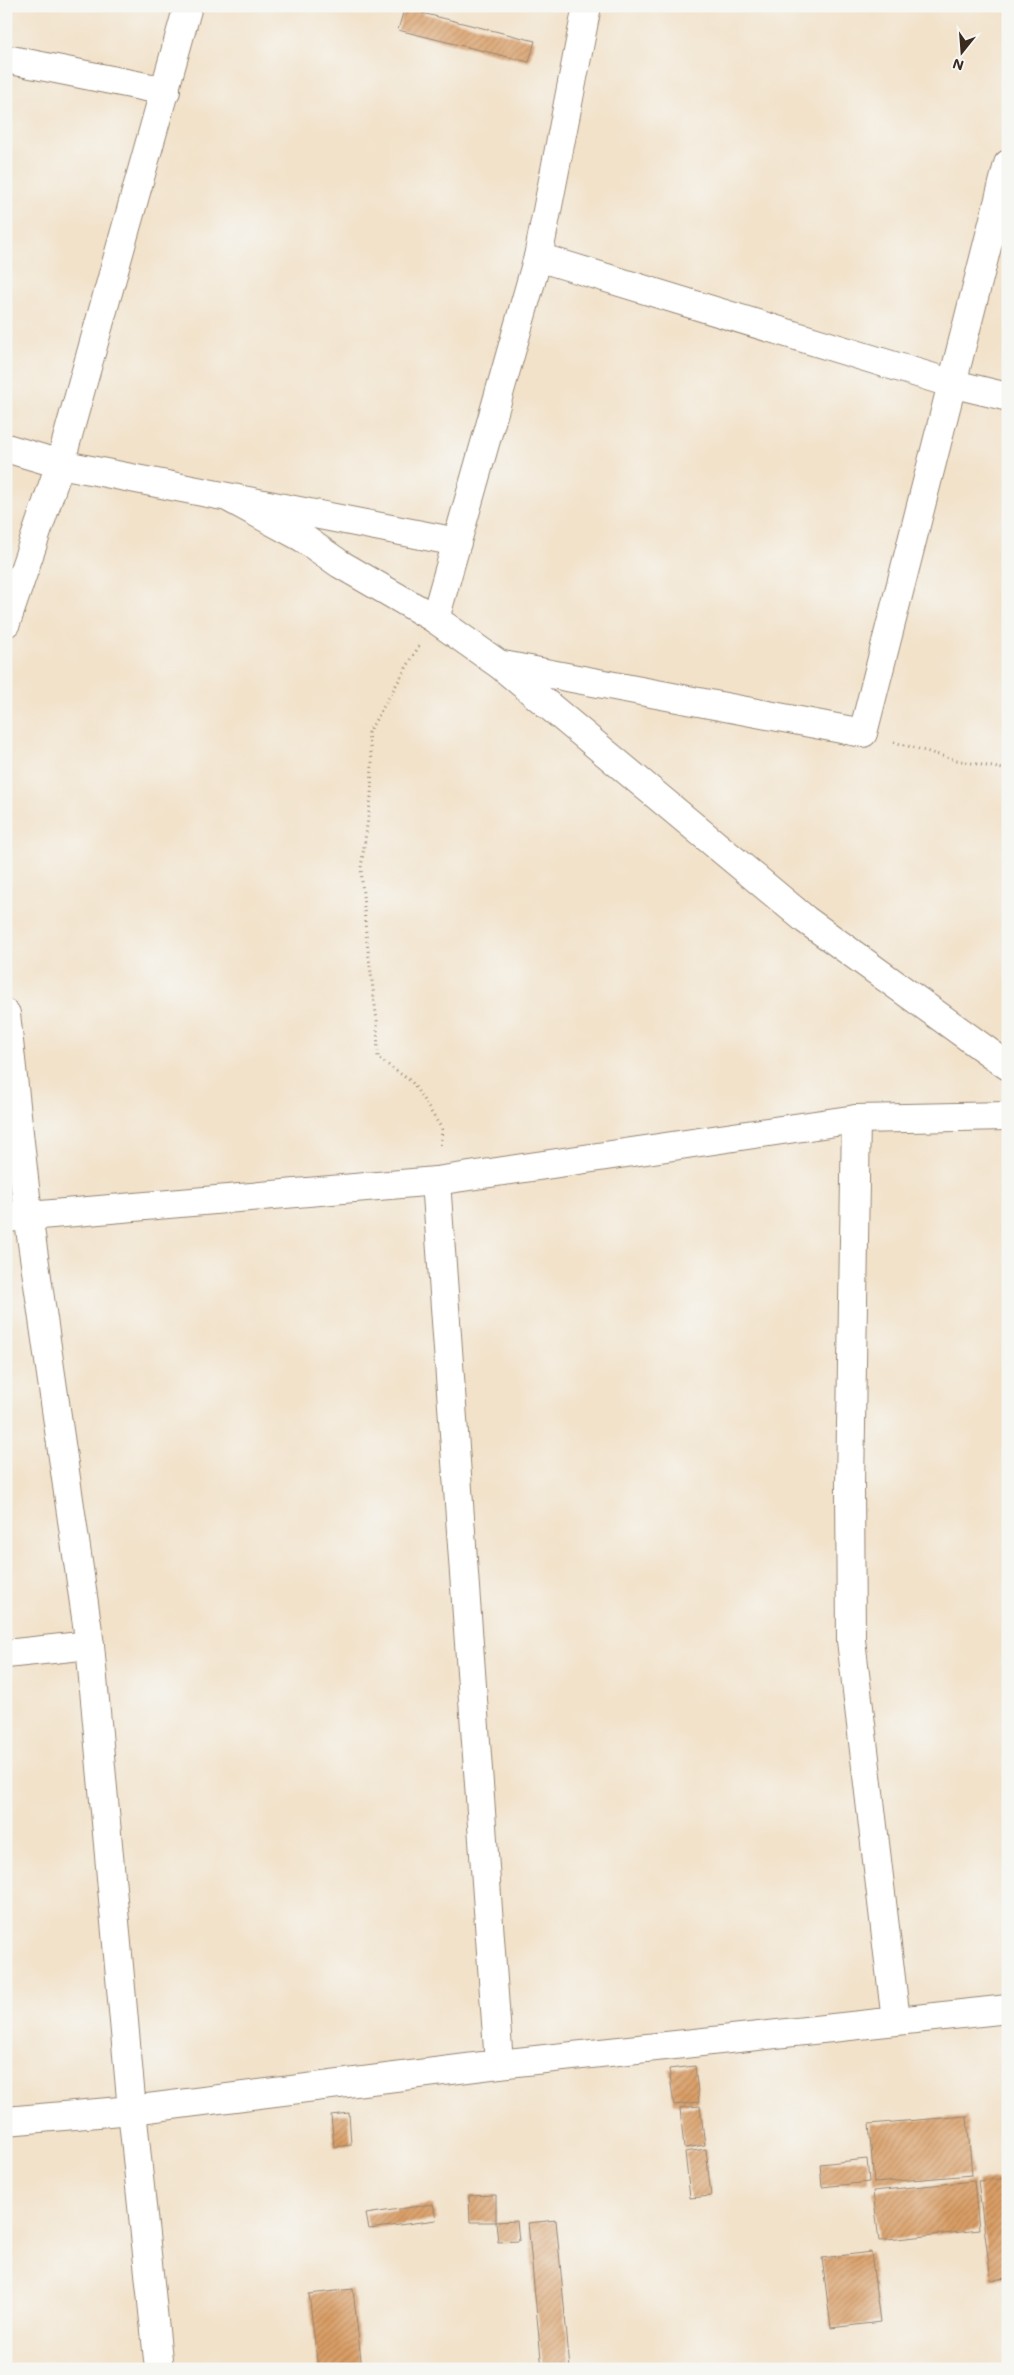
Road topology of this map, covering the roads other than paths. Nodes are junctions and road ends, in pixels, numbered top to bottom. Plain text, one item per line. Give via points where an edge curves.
1 (188, 6) edge
2 (587, 6) edge
3 (6, 59) edge
4 (166, 91) junction
5 (1008, 164) edge
6 (538, 257) junction
7 (950, 383) junction
8 (1008, 397) edge
9 (6, 448) edge
10 (60, 464) junction
11 (231, 499) junction
12 (456, 542) junction
13 (435, 619) junction
14 (6, 623) edge
15 (500, 665) junction
16 (6, 1014) edge
17 (1008, 1066) edge
18 (1008, 1116) edge
19 (856, 1119) junction
20 (436, 1181) junction
21 (17, 1216) edge
22 (90, 1645) junction
23 (6, 1654) edge
24 (1008, 2009) edge
25 (896, 2021) junction
26 (499, 2064) junction
27 (132, 2110) junction
28 (6, 2122) edge
29 (159, 2369) edge

1 - 4 street
2 - 6 street
3 - 4 street
4 - 10 street
5 - 7 street
6 - 7 street
6 - 12 street
7 - 8 street
7 - 15 street via 863,733
9 - 10 street
10 - 11 street
10 - 14 street
11 - 12 street
11 - 13 street via 304,538 340,564
12 - 13 street
13 - 15 street
15 - 17 street via 806,920
16 - 21 street
18 - 19 street
19 - 20 street
19 - 25 street via 851,1640
20 - 21 street
20 - 26 street
21 - 22 street
22 - 23 street
22 - 27 street
24 - 25 street
25 - 26 street
26 - 27 street
27 - 28 street
27 - 29 street

